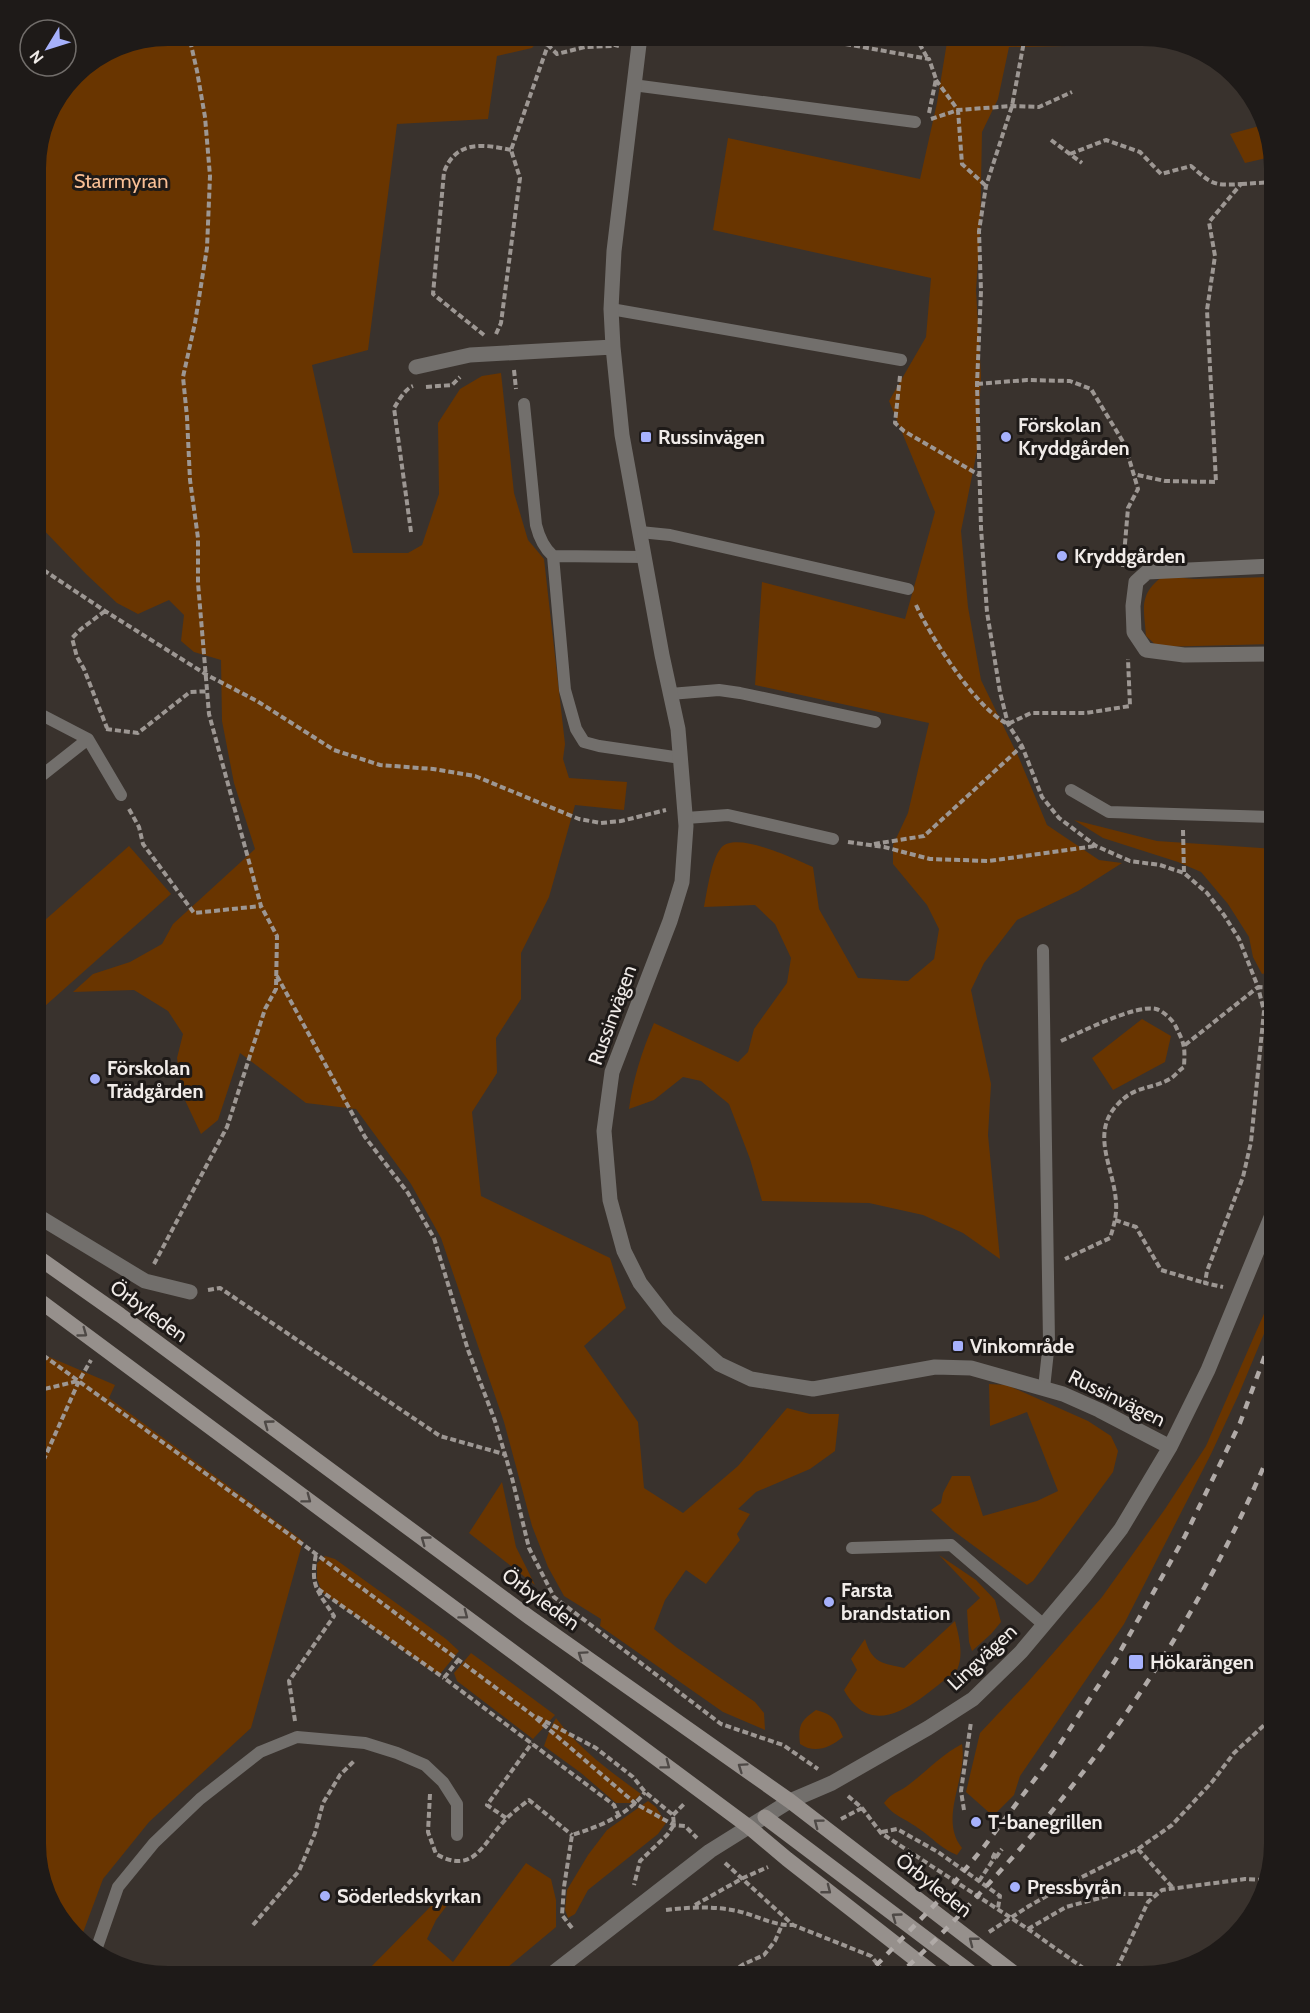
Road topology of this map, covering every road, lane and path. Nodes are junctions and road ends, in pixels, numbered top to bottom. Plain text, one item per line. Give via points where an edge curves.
1 (191, 47) edge
2 (547, 47) edge
3 (550, 47) edge
4 (585, 47) edge
5 (620, 47) edge
6 (638, 47) edge
7 (856, 47) edge
8 (922, 47) edge
9 (1023, 47) edge
10 (619, 57) dead end
11 (929, 59) junction
12 (936, 79) junction
13 (633, 86) junction
14 (1072, 92) dead end
15 (1012, 106) junction
16 (958, 110) junction
17 (915, 122) dead end
18 (1051, 140) dead end
19 (511, 150) junction
20 (1070, 154) junction
21 (1082, 163) dead end
22 (1264, 183) edge
23 (1241, 184) junction
24 (987, 186) junction
25 (611, 309) junction
26 (613, 347) junction
27 (902, 360) joint
28 (513, 365) dead end
29 (416, 367) dead end
30 (465, 373) dead end
31 (977, 384) junction
32 (524, 404) joint
33 (1133, 474) junction
34 (980, 475) junction
35 (1128, 508) dead end
36 (411, 532) dead end
37 (640, 532) junction
38 (553, 556) junction
39 (645, 557) junction
40 (1264, 566) edge
41 (47, 572) edge
42 (908, 589) joint
43 (105, 611) junction
44 (1264, 654) edge
45 (207, 675) junction
46 (208, 691) junction
47 (670, 694) junction
48 (1130, 706) dead end
49 (47, 718) edge
50 (875, 722) dead end
51 (1008, 724) junction
52 (106, 728) junction
53 (88, 739) junction
54 (1022, 747) junction
55 (681, 758) junction
56 (47, 772) edge
57 (1071, 790) dead end
58 (121, 795) joint
59 (685, 813) junction
60 (1182, 814) junction
61 (1264, 817) edge
62 (833, 839) joint
63 (870, 845) junction
64 (1096, 846) junction
65 (1184, 873) junction
66 (261, 906) junction
67 (1043, 950) dead end
68 (276, 975) junction
69 (1258, 987) junction
70 (1264, 987) edge
71 (1185, 1045) junction
72 (1043, 1048) junction
73 (1115, 1220) junction
74 (46, 1221) edge
75 (1264, 1235) edge
76 (46, 1263) edge
77 (1047, 1267) junction
78 (145, 1281) junction
79 (1205, 1282) junction
80 (190, 1292) joint
81 (1241, 1292) junction
82 (46, 1306) edge
83 (100, 1345) junction
84 (46, 1357) edge
85 (79, 1381) junction
86 (1044, 1388) junction
87 (46, 1389) edge
88 (1170, 1447) junction
89 (46, 1454) edge
90 (505, 1454) junction
91 (852, 1548) dead end
92 (316, 1554) junction
93 (314, 1586) junction
94 (1044, 1625) junction
95 (459, 1659) junction
96 (444, 1678) junction
97 (973, 1699) junction
98 (531, 1714) junction
99 (1264, 1725) edge
100 (297, 1737) junction
101 (532, 1743) junction
102 (358, 1757) dead end
103 (832, 1783) junction
104 (427, 1785) dead end
105 (645, 1792) junction
106 (789, 1801) junction
107 (636, 1804) junction
108 (862, 1808) dead end
109 (964, 1810) dead end
110 (619, 1816) junction
111 (765, 1817) junction
112 (506, 1818) junction
113 (674, 1825) junction
114 (749, 1827) junction
115 (881, 1833) junction
116 (456, 1835) dead end
117 (572, 1836) junction
118 (1001, 1849) dead end
119 (1138, 1849) junction
120 (640, 1861) dead end
121 (1258, 1880) edge
122 (979, 1881) junction
123 (1173, 1888) junction
124 (1157, 1894) junction
125 (998, 1908) junction
126 (253, 1925) dead end
127 (782, 1925) junction
128 (793, 1925) junction
129 (572, 1928) dead end
130 (1028, 1929) junction
131 (984, 1935) dead end
132 (98, 1944) edge
133 (562, 1966) edge
134 (741, 1966) edge
135 (879, 1966) edge
136 (924, 1966) edge
137 (962, 1966) edge
138 (1005, 1966) edge
139 (1080, 1966) edge
140 (1118, 1966) edge

1 - 45 path via 205,117 210,176 207,248 183,377
2 - 19 path
3 - 4 path via 557,54
5 - 10 path
6 - 13 street, Russinvägen
7 - 11 path
8 - 11 path
9 - 15 path
11 - 12 path
12 - 16 path
12 - 16 path via 928,120
13 - 17 lane
13 - 25 street, Russinvägen
14 - 15 path via 1040,107
15 - 16 path
15 - 24 path
16 - 24 path via 962,164
18 - 20 path
19 - 19 path via 485,144 465,148 448,160 441,195 433,294 492,342 501,322 520,178
20 - 21 path
20 - 23 path via 1106,140 1140,152 1161,174 1191,166 1220,186
22 - 23 path
23 - 33 path via 1209,222 1215,256 1207,310 1216,482 1165,482
24 - 31 path via 979,231
25 - 26 street, Russinvägen
25 - 27 lane
26 - 29 street via 470,355
26 - 37 street, Russinvägen via 622,435
27 - 34 path via 895,423
28 - 32 path via 517,398
30 - 36 path via 452,385 410,387 394,408
31 - 33 path via 1070,381 1091,389 1125,445
31 - 34 path
32 - 38 lane via 536,525
33 - 35 path via 1138,489
34 - 51 path via 987,612
37 - 39 street, Russinvägen
37 - 42 lane via 670,535
38 - 39 lane
38 - 55 lane via 565,690 576,729 584,742
39 - 47 street, Russinvägen
40 - 44 street via 1148,572 1136,582 1133,606 1134,632 1146,650 1185,655
41 - 43 path
42 - 51 path via 959,676 997,719
43 - 45 path
43 - 52 path via 72,638
45 - 46 path
45 - 59 path via 257,701 334,750 380,765 475,776 579,819 601,823 664,810
46 - 52 path via 190,692 138,733
46 - 66 path via 219,758
47 - 50 lane via 719,690
47 - 55 street, Russinvägen
48 - 51 path via 1086,713 1031,713
49 - 53 lane
51 - 54 path
52 - 53 path
53 - 56 lane
53 - 58 lane
54 - 63 path via 924,836
54 - 64 path via 1042,797 1059,818
55 - 59 street, Russinvägen
57 - 60 lane via 1110,812
58 - 66 path via 139,827 143,844 194,913
59 - 62 lane via 728,815
59 - 86 street, Russinvägen via 682,882 612,1072 604,1131 610,1200 624,1251 640,1283 668,1319 719,1364 751,1379 813,1389 935,1367 971,1368
60 - 61 lane
60 - 65 path
62 - 63 path
63 - 64 path via 930,859 989,861
64 - 65 path via 1130,861
65 - 69 path via 1208,893 1224,915 1239,939
66 - 68 path via 277,936
67 - 72 lane, Russinvägen
68 - 78 path via 276,989 265,1009 226,1127
68 - 90 path via 365,1137 408,1193 434,1238
69 - 70 path
69 - 71 path
69 - 79 path via 1264,1011 1251,1142 1243,1177
71 - 72 path via 1174,1022 1158,1009 1144,1008
71 - 73 path via 1184,1066 1171,1079 1134,1090 1108,1116 1103,1141 1116,1201
72 - 77 lane, Russinvägen
73 - 77 path via 1110,1238
73 - 79 path via 1136,1227 1161,1270
74 - 78 street
75 - 81 street, Lingvägen
106 -> 76 main road, Örbyleden via 520,1610
77 - 86 lane, Russinvägen via 1049,1342
78 - 80 street
79 - 81 path
80 - 90 path via 220,1288 440,1436
81 - 88 street, Lingvägen
82 -> 83 main road
83 - 85 path
83 -> 114 main road
84 - 85 path
85 - 87 path
85 - 89 path
85 - 92 path
86 - 88 street, Russinvägen via 1100,1410
88 - 94 street, Lingvägen via 1121,1529
90 - 103 path via 529,1548 554,1598 721,1724 783,1745
91 - 94 lane via 951,1545
92 - 93 path
92 - 95 path
93 - 96 path
93 - 100 path via 334,1616 289,1681
94 - 97 street, Lingvägen
95 - 96 path
95 - 98 path
96 - 101 path
97 - 103 street, Lingvägen
97 - 109 path via 961,1791
98 - 105 path via 596,1748 633,1777
98 - 107 path
99 - 119 path via 1234,1753 1172,1825
100 - 116 lane via 365,1743 424,1765 443,1782 457,1804
100 - 132 lane via 260,1752 200,1799 154,1843 118,1887
101 - 110 path via 614,1805
101 - 112 path via 486,1805
102 - 126 path via 340,1775 323,1803 299,1870
103 - 106 street, Lingvägen
104 - 112 path via 428,1832 436,1854 448,1861 464,1861 476,1855
105 - 107 path
105 - 113 path via 673,1815
106 - 111 street, Lingvägen
138 -> 106 main road, Örbyleden
107 - 110 path
107 - 113 path
108 - 115 path
110 - 117 path
111 - 114 street, Lingvägen
137 -> 111 main road
112 - 117 path via 529,1800
113 - 120 path
114 - 133 street, Lingvägen via 710,1851
114 -> 136 main road
115 - 122 path via 897,1829
115 - 125 path
117 - 129 path via 562,1914
118 - 122 path
119 - 123 path
119 - 131 path via 1029,1906
121 - 123 path
122 - 125 path via 1000,1896
123 - 124 path
124 - 130 path via 1114,1894 1066,1907
124 - 140 path via 1148,1902
125 - 130 path
127 - 128 path
127 - 128 path via 737,1911 694,1906 743,1878
127 - 134 path via 764,1954
128 - 135 path via 871,1956
130 - 139 path

